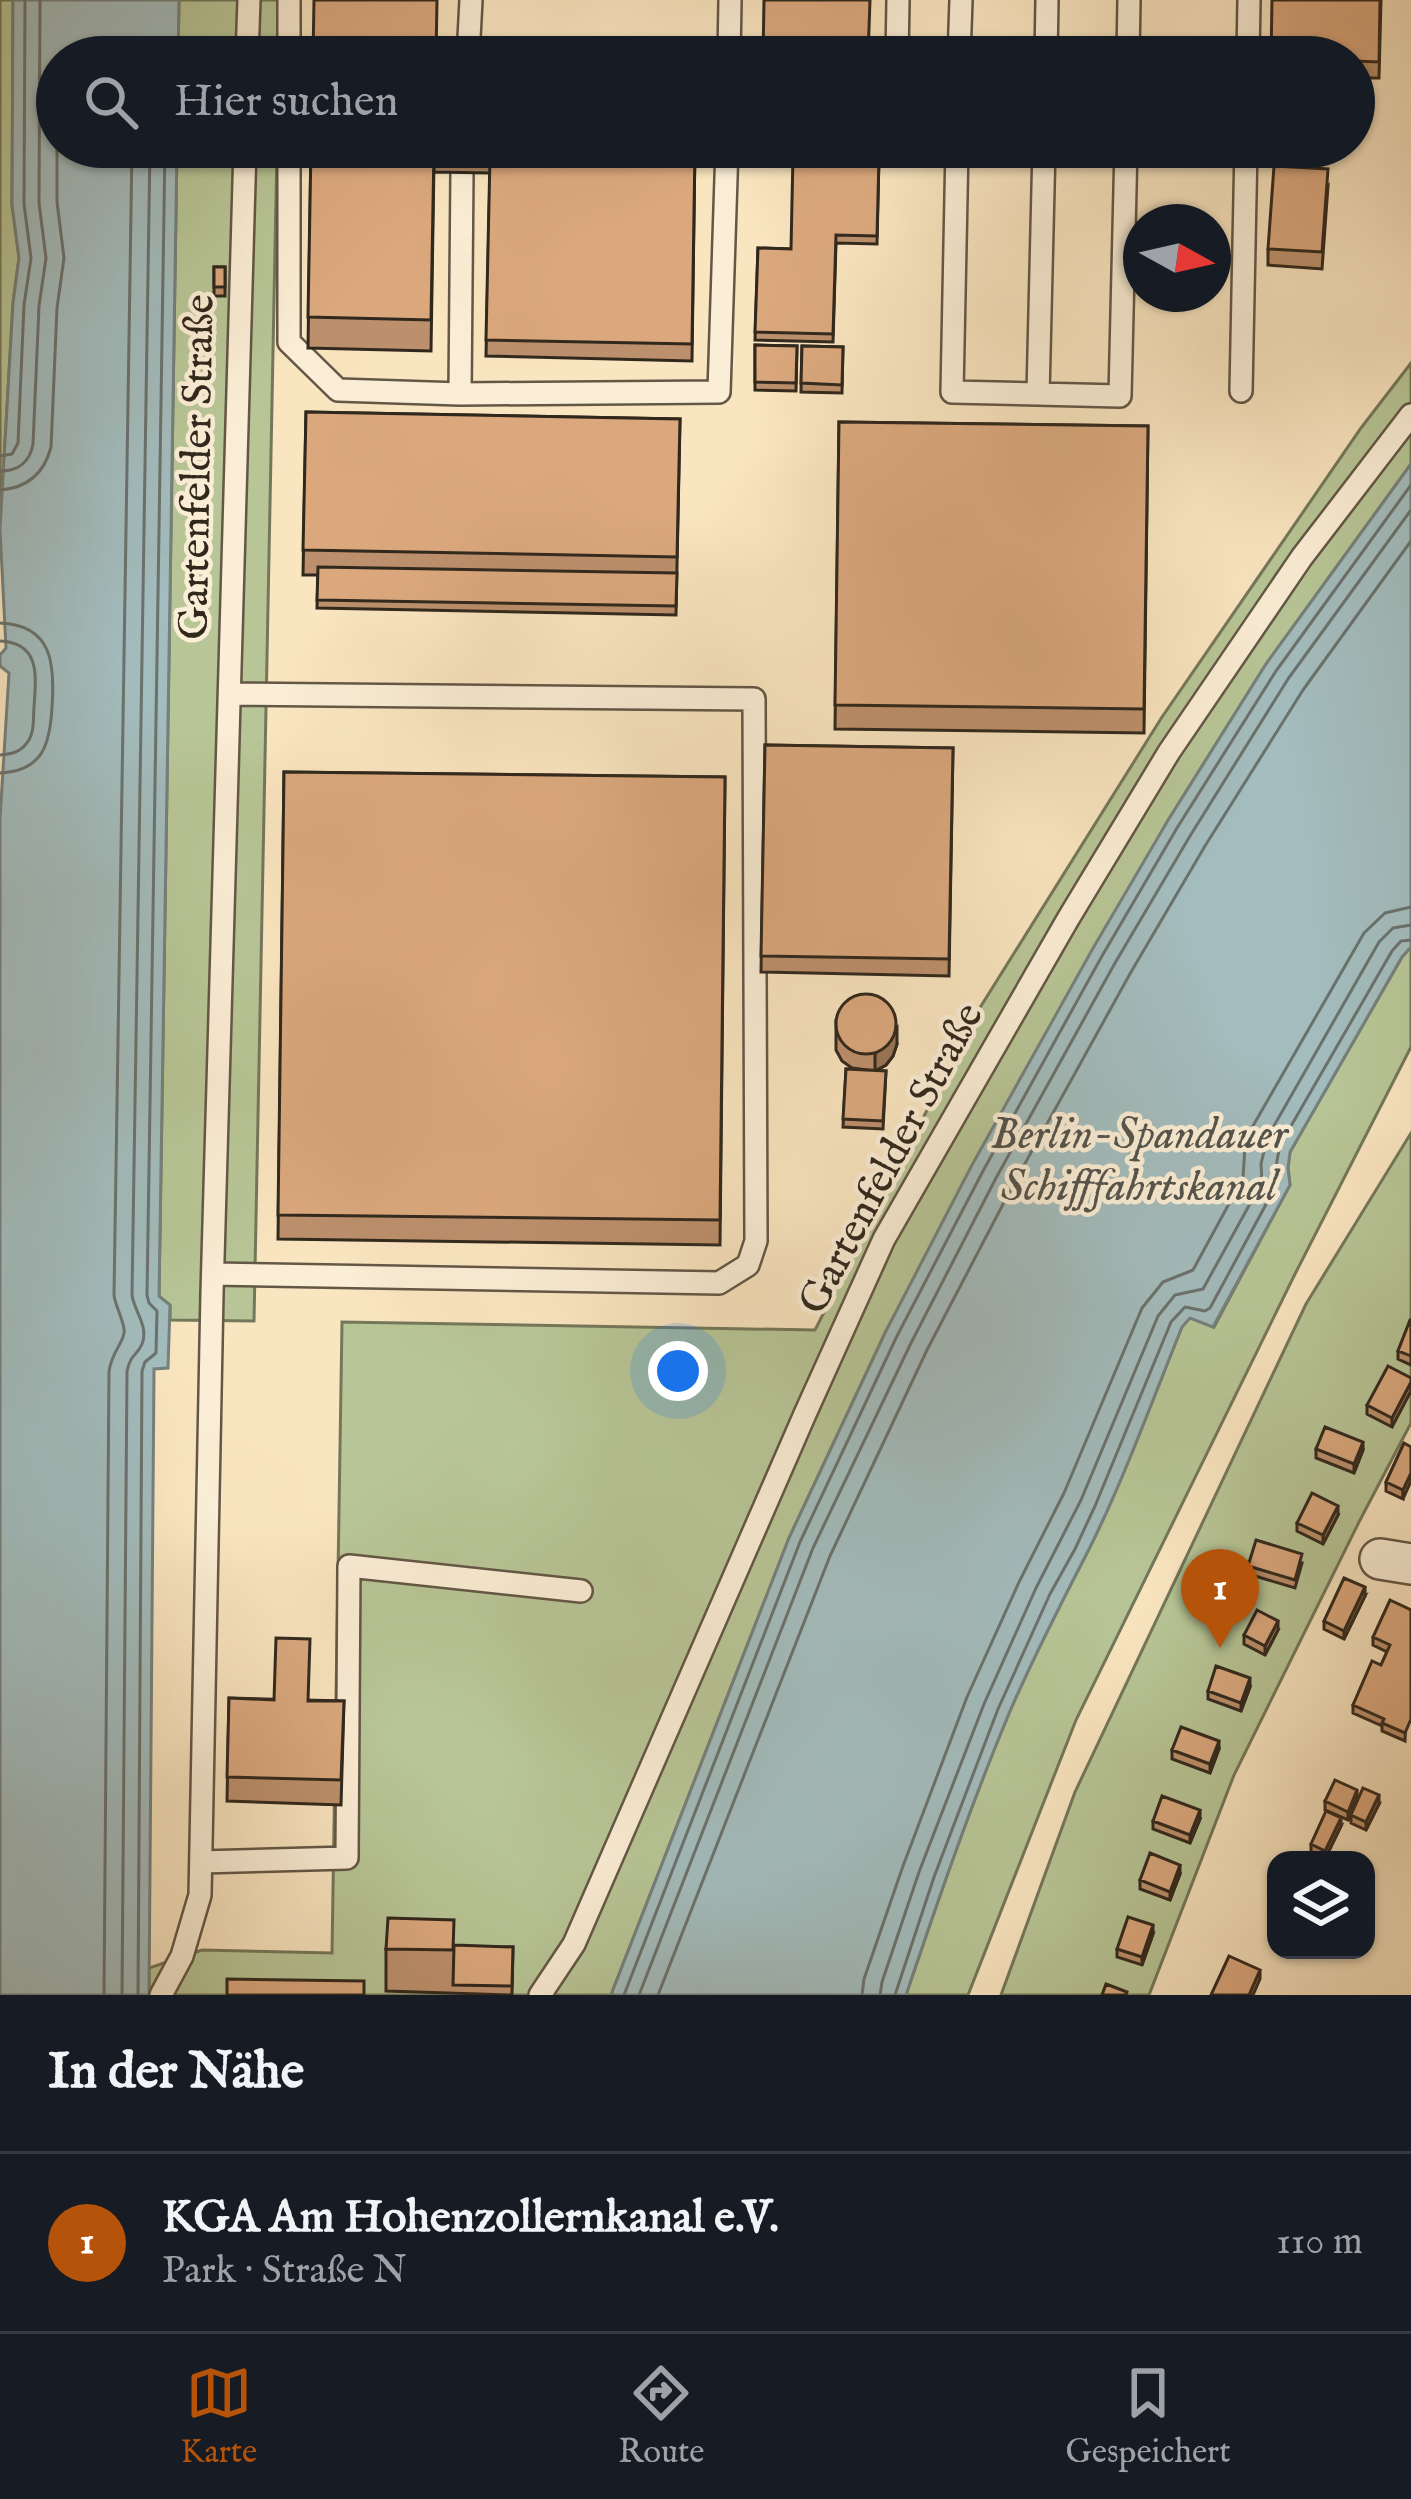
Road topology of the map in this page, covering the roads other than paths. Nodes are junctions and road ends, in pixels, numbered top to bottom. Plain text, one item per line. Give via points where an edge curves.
1 (249, 0) edge
2 (289, 0) edge
3 (471, 0) edge
4 (730, 0) edge
5 (898, 0) edge
6 (961, 0) edge
7 (1047, 0) edge
8 (1129, 0) edge
9 (1250, 0) edge
10 (248, 36) edge
11 (289, 36) edge
12 (469, 36) edge
13 (729, 36) edge
14 (897, 36) edge
15 (960, 36) edge
16 (1046, 36) edge
17 (1128, 36) edge
18 (1249, 36) edge
19 (244, 168) edge
20 (289, 168) edge
21 (727, 168) edge
22 (957, 168) edge
23 (1043, 168) edge
24 (1125, 168) edge
25 (1245, 168) edge
26 (462, 172) edge
27 (1240, 391) dead end
28 (460, 394) junction
29 (1038, 394) junction
30 (1411, 415) edge
31 (231, 694) junction
32 (213, 1284) junction
33 (581, 1591) dead end
34 (201, 1862) junction
35 (160, 1995) edge
36 (540, 1995) edge

1 - 10 lane
2 - 11 lane
3 - 12 lane
4 - 13 lane
5 - 14 lane
6 - 15 lane
7 - 16 lane
8 - 17 lane
9 - 18 lane
19 - 31 lane, Gartenfelder Straße
20 - 28 lane via 289,342 338,390
21 - 28 lane via 719,392
22 - 29 lane via 952,392
23 - 29 lane
24 - 29 lane via 1120,396
25 - 27 lane
26 - 28 lane
30 - 36 lane, Gartenfelder Straße via 1302,556 1169,752 884,1239 574,1944
31 - 32 lane, Gartenfelder Straße
31 - 32 lane via 754,699 756,1241 748,1264 719,1283
32 - 34 lane, Gartenfelder Straße
33 - 34 lane via 349,1566 347,1858
34 - 35 lane, Gartenfelder Straße via 182,1956

